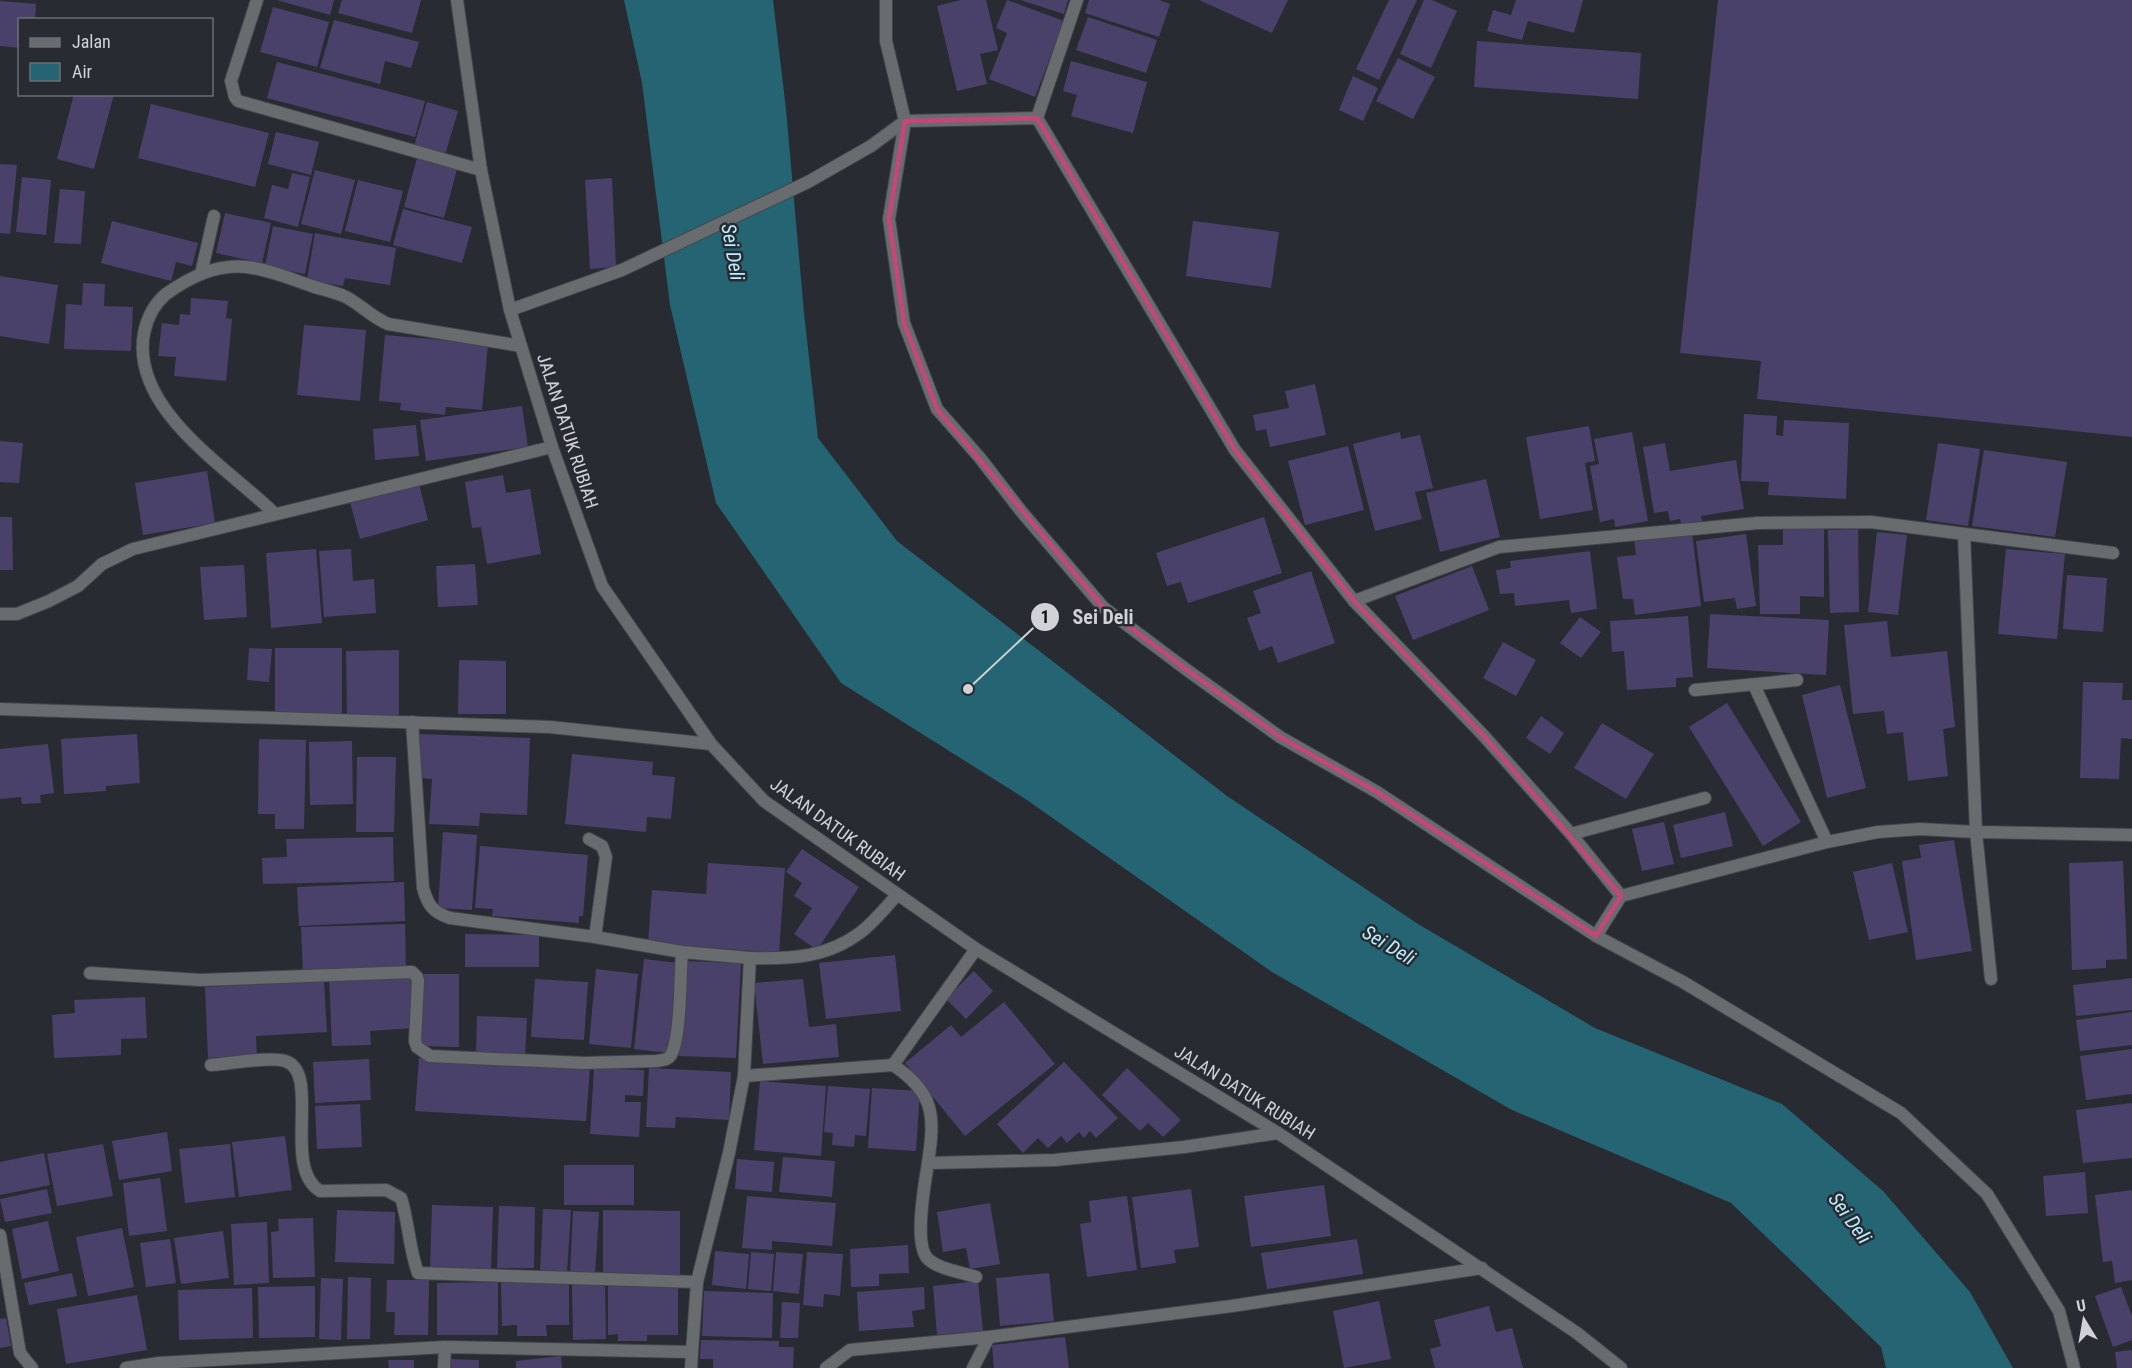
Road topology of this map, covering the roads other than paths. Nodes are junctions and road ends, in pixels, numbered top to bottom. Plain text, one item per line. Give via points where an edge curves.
1 (257, 0) edge
2 (458, 0) edge
3 (886, 0) edge
4 (1077, 0) edge
5 (1037, 118) junction
6 (905, 121) junction
7 (482, 170) junction
8 (214, 216) dead end
9 (201, 274) junction
10 (510, 310) junction
11 (521, 346) junction
12 (552, 447) junction
13 (274, 513) junction
14 (1964, 534) junction
15 (2113, 553) dead end
16 (1354, 601) junction
17 (0, 614) edge
18 (1797, 680) dead end
19 (1755, 685) junction
20 (1695, 690) dead end
21 (0, 709) edge
22 (412, 722) junction
23 (711, 744) junction
24 (1705, 798) dead end
25 (1976, 832) junction
26 (1571, 834) junction
27 (2132, 835) edge
28 (589, 839) dead end
29 (1827, 842) junction
30 (897, 895) junction
31 (1621, 896) junction
32 (1596, 936) junction
33 (595, 937) junction
34 (976, 949) junction
35 (682, 952) junction
36 (750, 958) junction
37 (90, 973) dead end
38 (1991, 979) dead end
39 (211, 1065) dead end
40 (893, 1065) junction
41 (744, 1076) junction
42 (1278, 1132) junction
43 (928, 1163) junction
44 (0, 1234) edge
45 (1482, 1268) junction
46 (976, 1277) dead end
47 (3, 1278) edge
48 (697, 1282) junction
49 (989, 1337) junction
50 (445, 1347) junction
51 (692, 1352) junction
52 (32, 1368) edge
53 (126, 1368) edge
54 (444, 1368) edge
55 (691, 1368) edge
56 (826, 1368) edge
57 (973, 1368) edge
58 (1621, 1368) edge
59 (2074, 1368) edge

1 - 7 street via 231,81 238,101
2 - 7 street, JALAN DATUK RUBIAH
3 - 6 street via 886,41
4 - 5 street
5 - 6 street
5 - 16 street via 1235,450
6 - 10 street via 871,146 808,182 622,270
6 - 32 street via 889,219 904,323 937,409 1036,528 1103,607 1187,670 1280,737 1377,792
7 - 10 street, JALAN DATUK RUBIAH
8 - 9 street
9 - 11 street via 248,267 347,298 388,324
9 - 13 street via 163,297 148,319 143,350 146,371 158,398 184,431
10 - 11 street, JALAN DATUK RUBIAH
11 - 12 street, JALAN DATUK RUBIAH
12 - 13 street
12 - 23 street, JALAN DATUK RUBIAH via 602,586
13 - 17 street via 133,549 102,564 78,586 49,601 17,614
14 - 15 street
14 - 16 street via 1871,522 1757,523 1498,547
14 - 25 street
16 - 26 street via 1483,735
18 - 19 street
19 - 20 street
19 - 29 street
21 - 22 street
22 - 23 street via 550,728
22 - 33 street via 423,888 431,909 450,918
23 - 30 street, JALAN DATUK RUBIAH via 764,801
24 - 26 street
25 - 27 street
25 - 29 street via 1920,829
25 - 38 street
26 - 31 street
28 - 33 street via 602,846 606,857
29 - 31 street
30 - 34 street, JALAN DATUK RUBIAH
30 - 36 street via 862,931 833,949 789,959
31 - 32 street
32 - 59 street via 1683,982 1902,1113 1987,1194 2059,1311
33 - 35 street
34 - 40 street
34 - 42 street, JALAN DATUK RUBIAH
35 - 36 street
35 - 37 street via 672,1054 666,1060 656,1061 584,1063 424,1054 416,1041 418,981 412,972 200,980
36 - 41 street
39 - 48 street via 273,1060 294,1066 301,1084 301,1151 312,1186 320,1191 386,1190 400,1198 418,1273
40 - 41 street
40 - 43 street via 921,1088 930,1108 932,1136
41 - 48 street
42 - 43 street via 1054,1160
42 - 45 street, JALAN DATUK RUBIAH
43 - 46 street via 920,1216 923,1249 940,1266
44 - 47 street
45 - 49 street
45 - 58 street, JALAN DATUK RUBIAH
47 - 52 street via 20,1353
48 - 51 street
49 - 56 street via 850,1350
49 - 57 street
50 - 51 street
50 - 53 street
50 - 54 street
51 - 55 street

